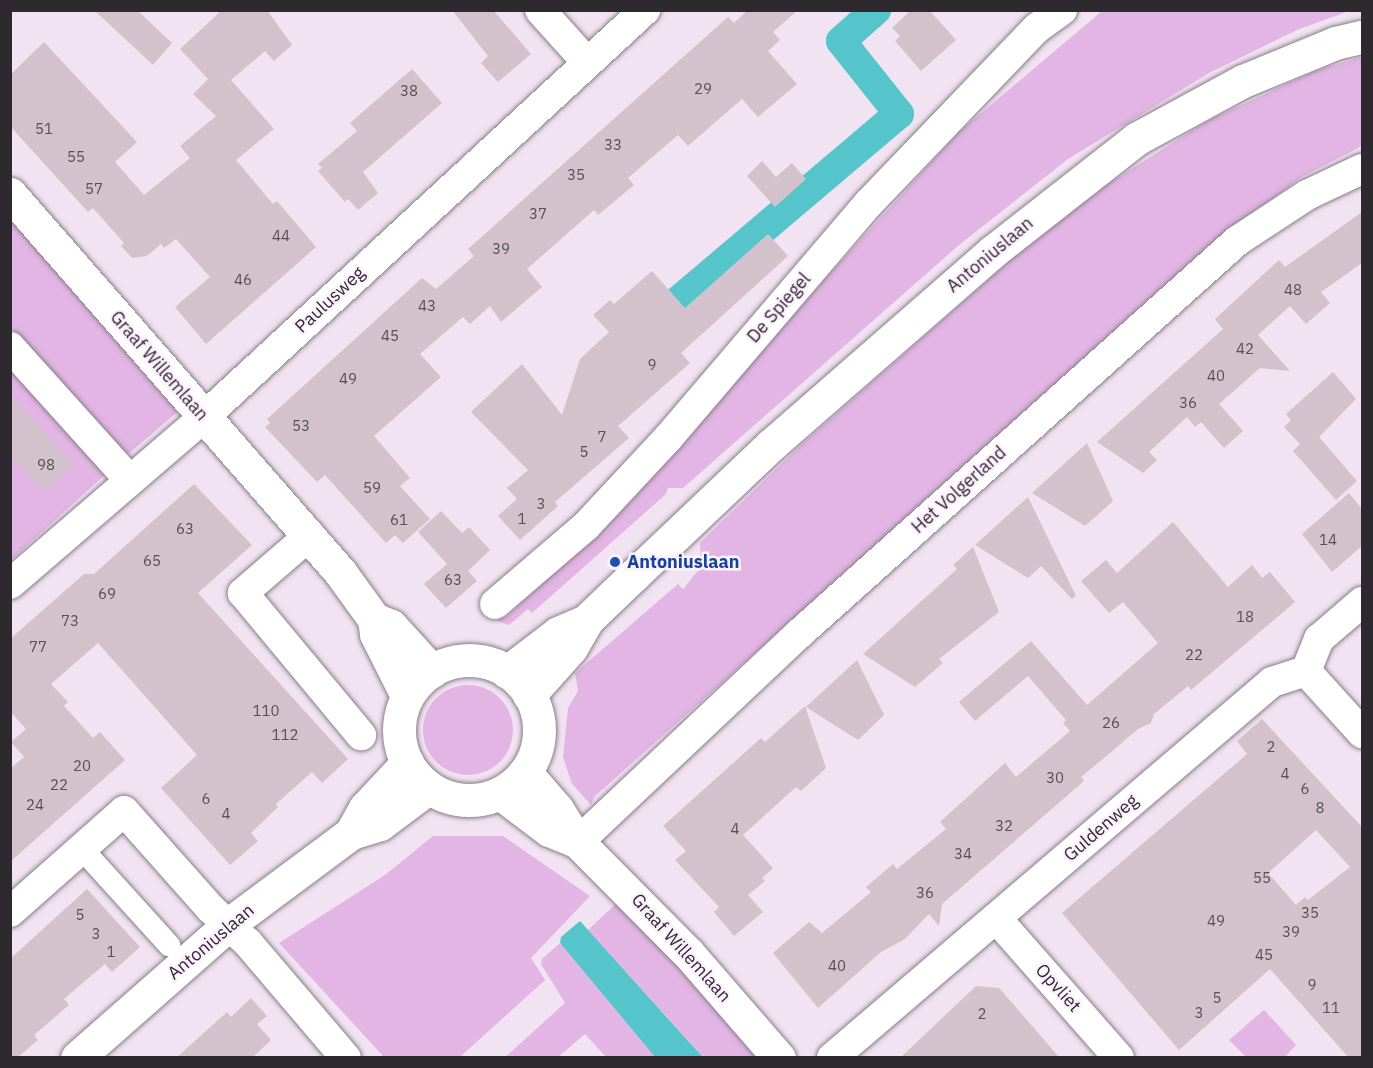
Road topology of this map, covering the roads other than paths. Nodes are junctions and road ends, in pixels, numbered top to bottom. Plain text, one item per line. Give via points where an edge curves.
1 (540, 10) edge
2 (645, 10) edge
3 (1062, 10) edge
4 (1362, 37) edge
5 (586, 61) junction
6 (1362, 169) edge
7 (10, 194) edge
8 (10, 347) edge
9 (203, 418) junction
10 (129, 480) junction
11 (310, 535) junction
12 (10, 584) edge
13 (1362, 602) edge
14 (495, 604) dead end
15 (374, 620) junction
16 (587, 620) junction
17 (432, 670) junction
18 (1306, 671) junction
19 (507, 672) junction
20 (529, 695) junction
21 (407, 696) junction
22 (1362, 733) edge
23 (361, 735) dead end
24 (407, 763) junction
25 (525, 772) junction
26 (428, 788) junction
27 (500, 793) junction
28 (351, 833) junction
29 (578, 842) junction
30 (82, 849) junction
31 (10, 912) edge
32 (996, 918) junction
33 (229, 924) junction
34 (169, 945) dead end
35 (337, 1054) edge
36 (77, 1058) edge
37 (779, 1058) edge
38 (832, 1058) edge
39 (1119, 1058) edge

1 - 5 street
2 - 5 street, Paulusweg
3 - 14 street, De Spiegel via 1037,28 868,204 668,438 586,526
4 - 16 main road, Antoniuslaan via 1335,43 1243,81 1136,139 992,252 798,422
5 - 9 street, Paulusweg
6 - 29 street, Het Volgerland via 1307,195 1238,241 808,625
7 - 9 main road, Graaf Willemlaan
8 - 10 street
9 - 10 street, Paulusweg
9 - 11 main road, Graaf Willemlaan
10 - 12 street, Paulusweg
11 - 15 main road, Graaf Willemlaan
11 - 23 street via 243,593
13 - 18 street via 1319,639
15 - 17 main road, Graaf Willemlaan via 391,627
15 - 21 main road, Graaf Willemlaan via 376,634
16 - 19 main road, Antoniuslaan via 558,633
16 - 20 main road, Antoniuslaan via 571,648
17 - 19 main road via 452,662 475,660
17 - 21 main road
18 - 22 street
18 - 32 street, Guldenweg via 1272,682
19 - 20 main road
20 - 25 main road via 538,734
21 - 24 main road via 398,730
24 - 26 main road
24 - 28 main road, Antoniuslaan via 365,808
25 - 27 main road
25 - 29 main road, Graaf Willemlaan via 561,814
26 - 27 main road via 456,799 471,800
26 - 28 main road, Antoniuslaan via 380,824
27 - 29 main road, Graaf Willemlaan via 549,830
28 - 33 main road, Antoniuslaan
29 - 37 main road, Graaf Willemlaan via 688,953
30 - 31 street
30 - 33 street via 124,811
30 - 34 street
32 - 38 street, Guldenweg
32 - 39 street, Opvliet
33 - 35 street
33 - 36 main road, Antoniuslaan

